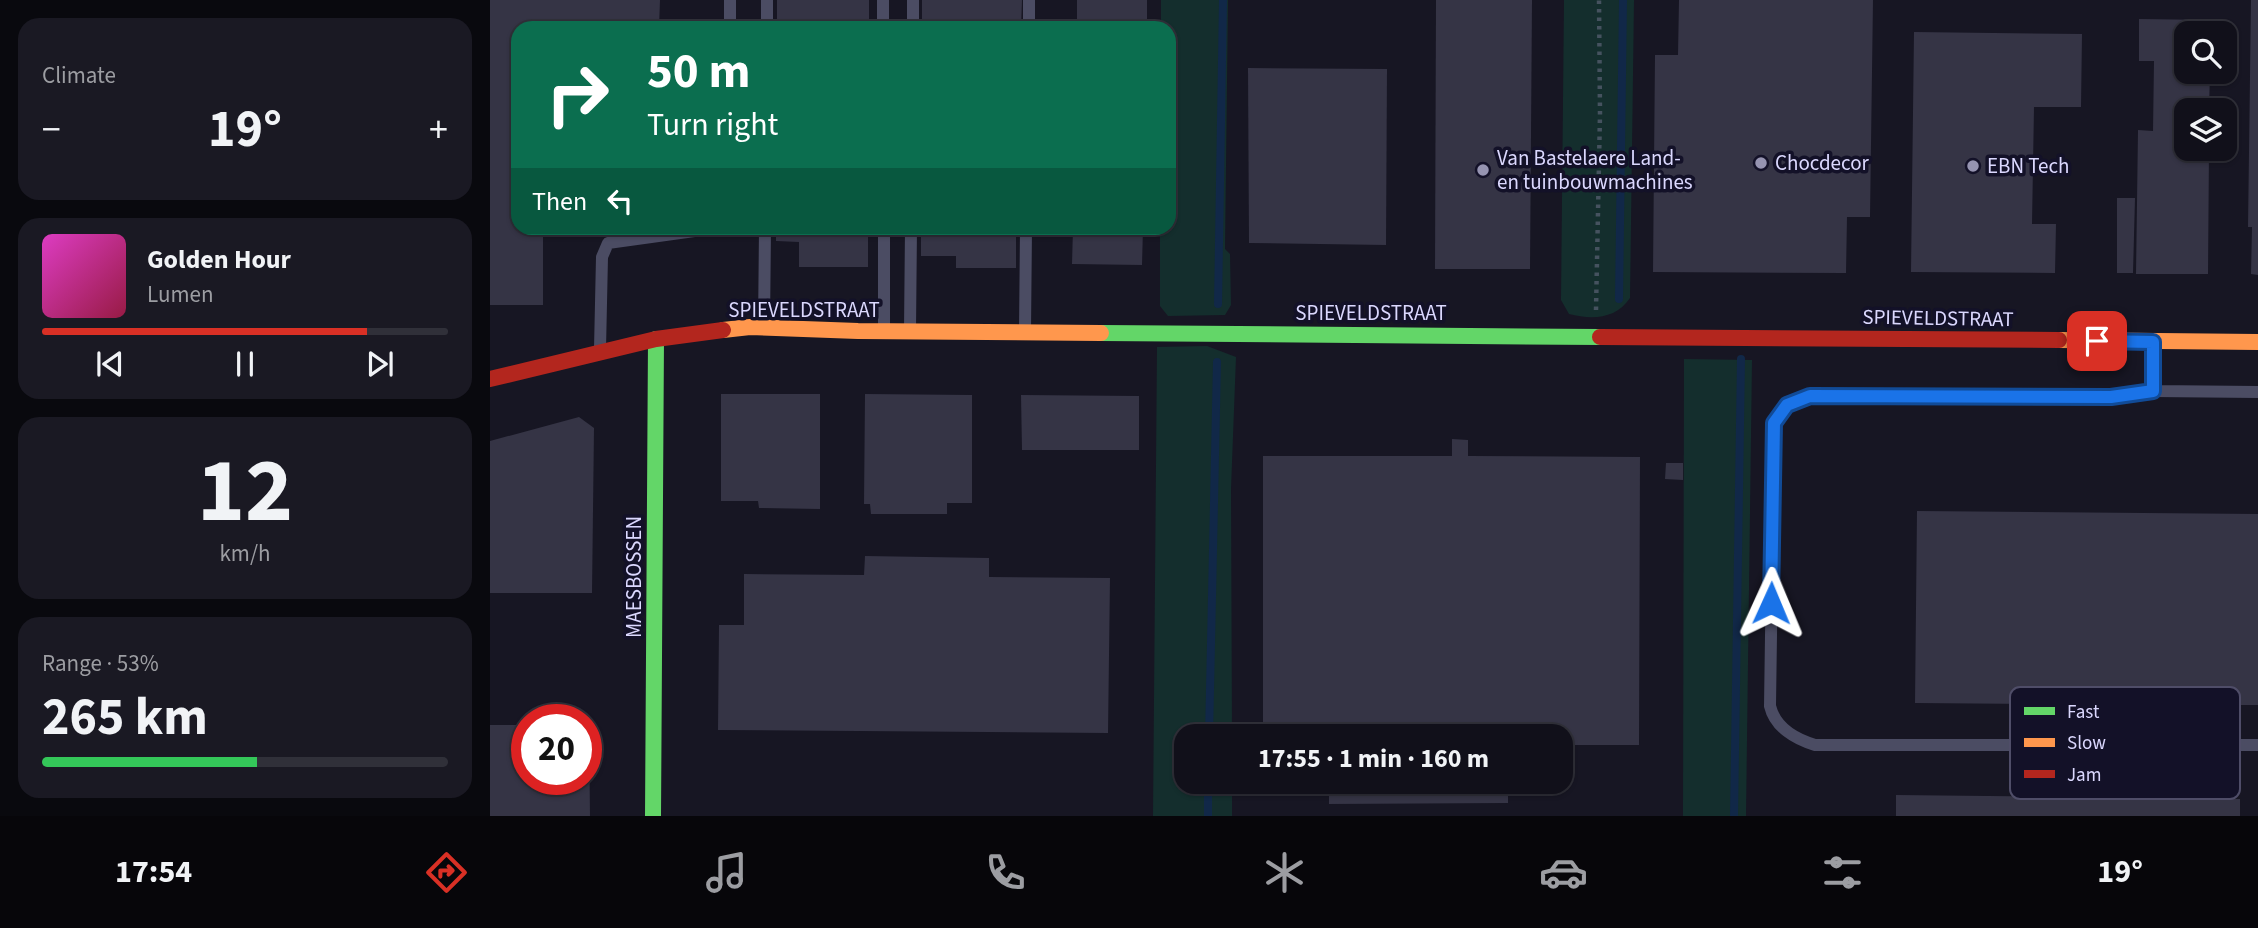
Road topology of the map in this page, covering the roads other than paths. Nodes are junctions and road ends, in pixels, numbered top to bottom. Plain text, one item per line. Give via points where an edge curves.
1 (730, 0) edge
2 (767, 0) edge
3 (883, 0) edge
4 (913, 0) edge
5 (1029, 0) edge
6 (730, 21) edge
7 (767, 21) edge
8 (883, 21) edge
9 (912, 21) edge
10 (1029, 21) edge
11 (666, 235) edge
12 (765, 235) edge
13 (884, 235) edge
14 (911, 235) edge
15 (1026, 235) edge
16 (764, 328) junction
17 (884, 331) junction
18 (910, 331) junction
19 (1025, 332) junction
20 (656, 339) junction
21 (2153, 342) junction
22 (2258, 342) edge
23 (600, 352) junction
24 (490, 379) edge
25 (2153, 391) junction
26 (2258, 392) edge
27 (2010, 745) edge
28 (2240, 745) edge
29 (2258, 745) edge
30 (653, 816) edge

1 - 6 lane
2 - 7 lane
3 - 8 lane
4 - 9 lane
5 - 10 lane
11 - 23 lane via 608,243 602,257
12 - 16 lane
13 - 17 lane
14 - 18 lane
15 - 19 lane
16 - 17 street, SPIEVELDSTRAAT
16 - 20 street, SPIEVELDSTRAAT
17 - 18 street, SPIEVELDSTRAAT
18 - 19 street, SPIEVELDSTRAAT
19 - 21 street, SPIEVELDSTRAAT
20 - 23 street, SPIEVELDSTRAAT
20 - 30 street, MAESBOSSEN
21 - 22 street, SPIEVELDSTRAAT
21 - 25 lane
23 - 24 street, SPIEVELDSTRAAT
25 - 26 lane
25 - 27 lane via 2111,397 1810,396 1787,405 1774,423 1773,719 1798,740 1815,745
28 - 29 lane

